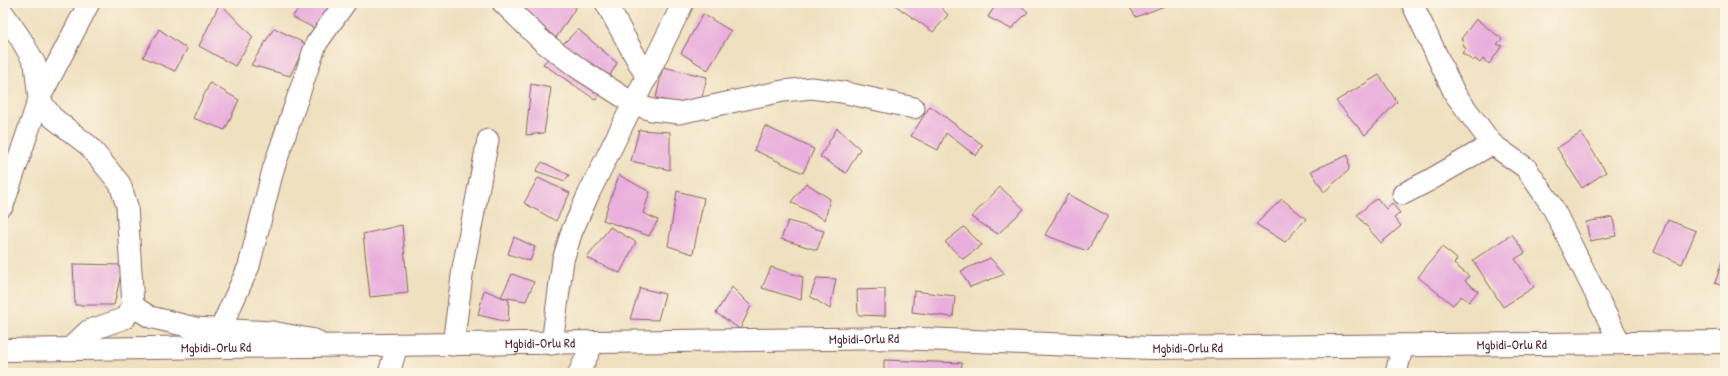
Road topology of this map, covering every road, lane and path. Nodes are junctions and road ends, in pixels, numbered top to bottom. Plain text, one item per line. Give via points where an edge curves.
1 (89, 3) edge
2 (344, 3) edge
3 (503, 3) edge
4 (606, 3) edge
5 (683, 3) edge
6 (1412, 3) edge
7 (3, 13) edge
8 (647, 78) junction
9 (39, 99) junction
10 (634, 104) junction
11 (914, 108) dead end
12 (488, 140) dead end
13 (1492, 144) junction
14 (1403, 194) dead end
15 (3, 205) edge
16 (133, 306) junction
17 (220, 330) junction
18 (1725, 342) edge
19 (593, 343) junction
20 (1620, 343) junction
21 (552, 344) junction
22 (453, 345) junction
23 (1403, 345) junction
24 (349, 346) junction
25 (397, 346) junction
26 (69, 349) junction
27 (3, 350) edge
28 (389, 373) edge
29 (579, 373) edge
30 (1396, 373) edge

1 - 9 street
2 - 17 street via 316,44 273,170 249,266
3 - 10 street via 543,42
4 - 8 street
5 - 8 street
6 - 13 street via 1455,94
7 - 9 street via 35,64
8 - 10 street
9 - 15 street
9 - 16 street via 52,117 89,146 120,184 128,206
10 - 11 street via 652,110 679,113 783,91 811,88
10 - 21 street via 572,231 563,260
12 - 22 street via 463,268
13 - 14 street
13 - 20 street via 1526,168 1552,206
16 - 17 street via 150,317 195,328
16 - 26 street via 125,318 88,331
17 - 24 street via 272,332
18 - 20 main road, Mgbidi-Orlu Rd
19 - 21 main road, Mgbidi-Orlu Rd
19 - 23 main road, Mgbidi-Orlu Rd via 897,338 1152,348
19 - 29 street
20 - 23 main road, Mgbidi-Orlu Rd
21 - 22 main road, Mgbidi-Orlu Rd
22 - 25 main road, Mgbidi-Orlu Rd
23 - 30 street
24 - 25 main road, Mgbidi-Orlu Rd
24 - 26 main road, Mgbidi-Orlu Rd
25 - 28 street
26 - 27 main road, Mgbidi-Orlu Rd

